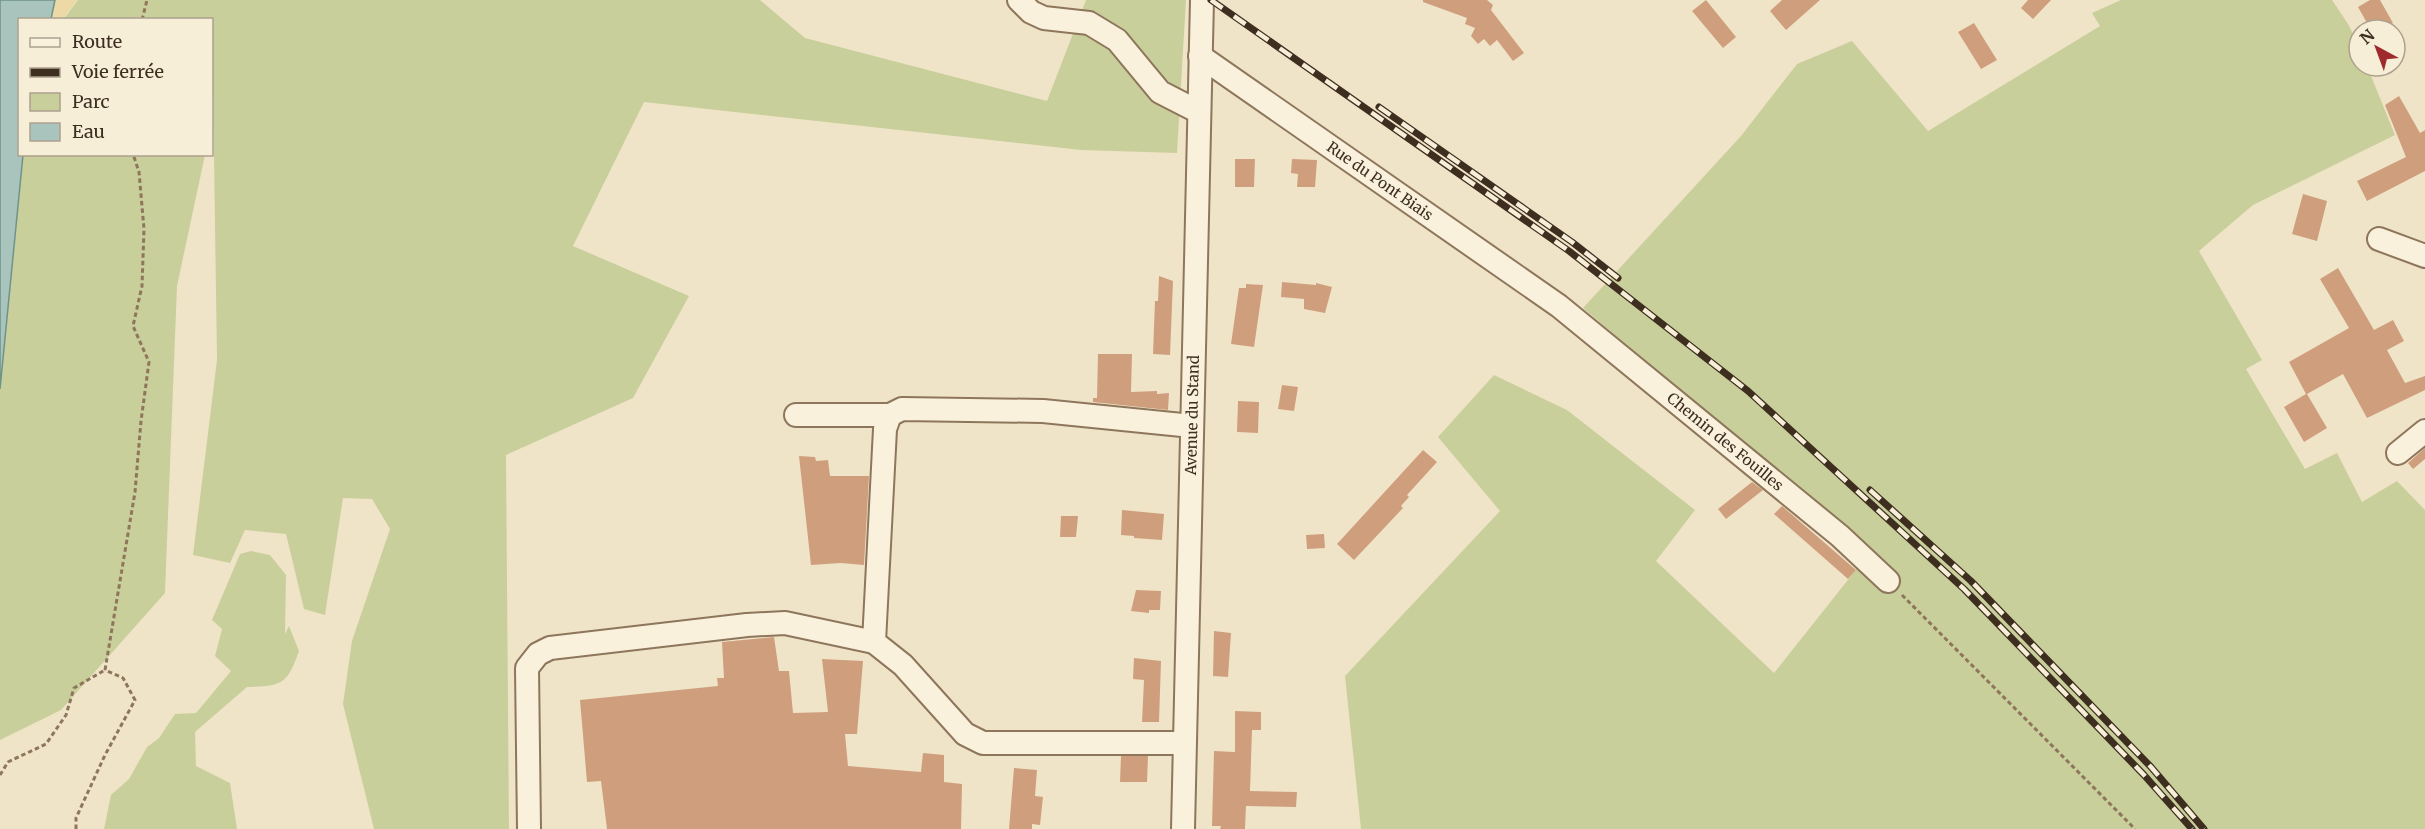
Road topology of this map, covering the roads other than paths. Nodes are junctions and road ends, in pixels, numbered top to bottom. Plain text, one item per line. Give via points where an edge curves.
1 (1019, 0) edge
2 (1202, 0) edge
3 (1200, 56) junction
4 (1199, 112) junction
5 (2379, 239) dead end
6 (2425, 256) edge
7 (1559, 306) joint
8 (890, 415) junction
9 (796, 416) dead end
10 (1192, 426) junction
11 (2425, 431) edge
12 (2398, 453) dead end
13 (1888, 581) road end
14 (874, 642) junction
15 (1184, 743) junction
16 (529, 829) edge
17 (1184, 829) edge

1 - 4 street via 1044,18 1089,23 1117,40 1160,92
2 - 3 street, Avenue du Stand
3 - 4 street, Avenue du Stand
3 - 7 street, Rue du Pont Biais
4 - 10 street, Avenue du Stand
5 - 6 street
7 - 13 street, Chemin des Fouilles via 1840,536
8 - 9 street
8 - 10 street via 903,409 1043,411
8 - 14 street via 885,429
10 - 15 street, Avenue du Stand
11 - 12 street
14 - 15 street via 903,665 965,734 983,743
14 - 16 street via 785,623 550,648 538,654 527,668
15 - 17 street, Avenue du Stand

